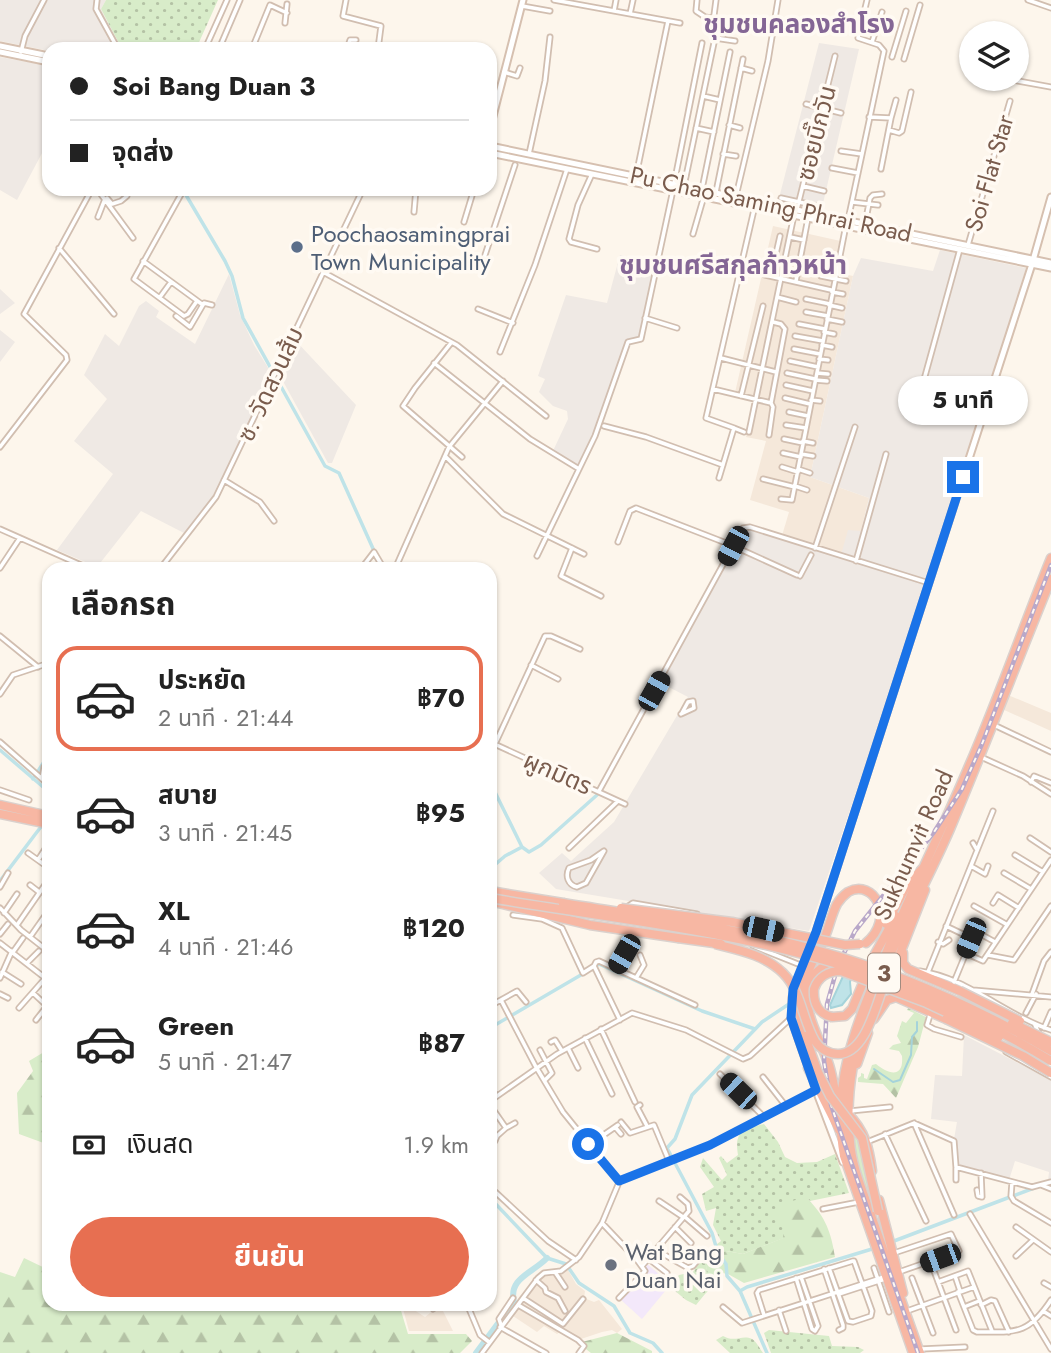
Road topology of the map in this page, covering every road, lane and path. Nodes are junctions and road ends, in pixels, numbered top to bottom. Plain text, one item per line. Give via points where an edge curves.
1 (44, 0) edge
2 (227, 0) edge
3 (240, 0) edge
4 (346, 0) edge
5 (554, 0) edge
6 (616, 0) edge
7 (633, 0) edge
8 (697, 0) edge
9 (716, 0) edge
10 (778, 0) edge
11 (867, 0) edge
12 (1028, 0) edge
13 (96, 1) edge
14 (271, 2) edge
15 (523, 3) edge
16 (287, 4) dead end
17 (920, 5) dead end
18 (1051, 8) edge
19 (550, 11) dead end
20 (614, 11) junction
21 (882, 12) dead end
22 (906, 12) dead end
23 (286, 13) junction
24 (630, 15) junction
25 (714, 18) junction
26 (285, 23) dead end
27 (668, 23) junction
28 (680, 23) dead end
29 (774, 28) junction
30 (551, 37) dead end
31 (715, 38) junction
32 (356, 40) dead end
33 (735, 41) dead end
34 (872, 41) junction
35 (114, 42) edge
36 (209, 42) edge
37 (222, 42) edge
38 (254, 42) edge
39 (349, 42) edge
40 (379, 42) edge
41 (702, 43) dead end
42 (0, 46) edge
43 (0, 52) edge
44 (730, 52) dead end
45 (21, 54) junction
46 (42, 56) edge
47 (835, 56) dead end
48 (892, 57) dead end
49 (743, 59) dead end
50 (904, 59) dead end
51 (42, 60) edge
52 (520, 68) dead end
53 (741, 68) junction
54 (752, 71) dead end
55 (504, 72) junction
56 (1029, 83) edge
57 (1051, 87) edge
58 (911, 92) dead end
59 (703, 96) junction
60 (497, 100) edge
61 (720, 100) junction
62 (896, 100) dead end
63 (1010, 102) dead end
64 (806, 104) dead end
65 (822, 108) junction
66 (841, 113) dead end
67 (869, 117) junction
68 (891, 118) junction
69 (729, 125) junction
70 (696, 128) junction
71 (740, 128) dead end
72 (888, 130) junction
73 (714, 132) junction
74 (497, 147) edge
75 (841, 151) dead end
76 (529, 154) junction
77 (723, 154) junction
78 (862, 154) junction
79 (497, 155) edge
80 (736, 156) dead end
81 (516, 162) junction
82 (568, 166) junction
83 (832, 168) dead end
84 (881, 169) dead end
85 (858, 173) junction
86 (592, 174) junction
87 (636, 176) junction
88 (628, 178) junction
89 (803, 186) junction
90 (678, 187) junction
91 (824, 191) dead end
92 (716, 192) junction
93 (703, 193) junction
94 (882, 194) dead end
95 (88, 196) edge
96 (103, 196) edge
97 (104, 196) edge
98 (126, 196) edge
99 (180, 196) edge
100 (360, 196) edge
101 (415, 196) edge
102 (472, 196) edge
103 (736, 197) junction
104 (1051, 197) edge
105 (780, 198) dead end
106 (105, 199) junction
107 (799, 202) junction
108 (852, 202) junction
109 (755, 204) junction
110 (878, 205) dead end
111 (817, 206) dead end
112 (868, 206) junction
113 (414, 212) dead end
114 (796, 212) junction
115 (98, 217) dead end
116 (808, 218) junction
117 (464, 222) dead end
118 (847, 223) junction
119 (865, 224) junction
120 (693, 234) dead end
121 (780, 236) dead end
122 (790, 237) junction
123 (133, 238) dead end
124 (920, 238) junction
125 (804, 240) junction
126 (968, 245) junction
127 (59, 248) junction
128 (597, 249) dead end
129 (960, 249) junction
130 (143, 261) junction
131 (1032, 262) junction
132 (1051, 263) edge
133 (482, 264) dead end
134 (1051, 268) edge
135 (323, 272) junction
136 (765, 275) dead end
137 (771, 276) junction
138 (821, 276) dead end
139 (781, 278) junction
140 (834, 278) junction
141 (846, 281) dead end
142 (171, 282) junction
143 (796, 282) junction
144 (832, 291) junction
145 (843, 294) dead end
146 (777, 297) junction
147 (159, 298) junction
148 (806, 299) dead end
149 (197, 301) junction
150 (796, 302) dead end
151 (203, 305) junction
152 (212, 305) dead end
153 (830, 305) junction
154 (763, 306) dead end
155 (842, 308) dead end
156 (478, 309) dead end
157 (806, 312) dead end
158 (114, 314) dead end
159 (176, 316) dead end
160 (827, 317) junction
161 (645, 318) junction
162 (772, 322) junction
163 (842, 322) dead end
164 (513, 323) junction
165 (799, 324) dead end
166 (677, 328) dead end
167 (825, 331) junction
168 (834, 334) dead end
169 (795, 336) dead end
170 (451, 343) junction
171 (822, 343) junction
172 (832, 346) dead end
173 (794, 349) dead end
174 (500, 352) dead end
175 (820, 356) junction
176 (721, 358) junction
177 (828, 360) dead end
178 (790, 361) dead end
179 (435, 363) junction
180 (749, 366) junction
181 (818, 367) junction
182 (761, 369) junction
183 (777, 372) junction
184 (787, 373) dead end
185 (817, 373) junction
186 (828, 374) dead end
187 (815, 380) junction
188 (503, 381) junction
189 (827, 381) dead end
190 (786, 385) dead end
191 (713, 389) junction
192 (813, 391) junction
193 (741, 396) junction
194 (785, 398) dead end
195 (755, 399) junction
196 (820, 401) dead end
197 (771, 402) junction
198 (811, 402) junction
199 (485, 403) junction
200 (917, 405) dead end
201 (789, 412) dead end
202 (546, 416) dead end
203 (808, 416) junction
204 (786, 425) dead end
205 (604, 426) dead end
206 (855, 427) dead end
207 (734, 428) junction
208 (806, 428) junction
209 (812, 429) dead end
210 (769, 435) dead end
211 (785, 439) dead end
212 (803, 442) junction
213 (813, 443) dead end
214 (0, 447) edge
215 (449, 447) junction
216 (783, 453) dead end
217 (886, 454) dead end
218 (801, 455) junction
219 (445, 456) junction
220 (813, 456) dead end
221 (462, 457) dead end
222 (723, 465) junction
223 (782, 467) dead end
224 (579, 469) junction
225 (798, 471) junction
226 (810, 473) dead end
227 (719, 478) dead end
228 (763, 479) dead end
229 (224, 480) junction
230 (795, 486) junction
231 (807, 490) dead end
232 (781, 499) dead end
233 (274, 521) dead end
234 (0, 529) edge
235 (547, 535) junction
236 (20, 538) junction
237 (618, 542) dead end
238 (733, 546) junction
239 (572, 548) junction
240 (815, 549) junction
241 (584, 554) dead end
242 (811, 555) dead end
243 (537, 556) dead end
244 (1051, 558) edge
245 (856, 561) junction
246 (74, 562) edge
247 (166, 562) edge
248 (367, 562) edge
249 (380, 562) edge
250 (398, 562) edge
251 (0, 568) edge
252 (929, 583) junction
253 (1050, 584) edge
254 (601, 596) dead end
255 (2, 637) edge
256 (0, 644) edge
257 (580, 649) dead end
258 (531, 665) junction
259 (42, 666) edge
260 (38, 667) junction
261 (558, 679) dead end
262 (2, 686) edge
263 (0, 694) edge
264 (994, 725) junction
265 (497, 733) edge
266 (0, 742) edge
267 (497, 745) edge
268 (1051, 752) edge
269 (981, 757) junction
270 (42, 779) edge
271 (1031, 782) junction
272 (1051, 783) edge
273 (0, 790) edge
274 (599, 791) junction
275 (962, 791) junction
276 (1051, 794) edge
277 (29, 800) dead end
278 (618, 801) junction
279 (625, 804) dead end
280 (0, 805) edge
281 (993, 811) dead end
282 (0, 814) edge
283 (42, 814) edge
284 (42, 823) edge
285 (1030, 838) dead end
286 (973, 843) dead end
287 (569, 848) dead end
288 (941, 849) junction
289 (977, 850) junction
290 (604, 851) joint
291 (1051, 852) edge
292 (28, 853) dead end
293 (42, 854) edge
294 (1016, 855) dead end
295 (38, 860) junction
296 (1051, 860) edge
297 (42, 863) edge
298 (971, 866) junction
299 (988, 866) dead end
300 (923, 870) junction
301 (1043, 872) junction
302 (8, 873) dead end
303 (1004, 873) dead end
304 (30, 885) dead end
305 (0, 887) edge
306 (42, 889) edge
307 (1031, 889) junction
308 (40, 892) junction
309 (497, 892) edge
310 (924, 893) junction
311 (17, 894) dead end
312 (497, 901) edge
313 (497, 902) edge
314 (563, 903) junction
315 (993, 903) dead end
316 (974, 906) dead end
317 (1051, 906) edge
318 (0, 908) edge
319 (1019, 908) junction
320 (4, 913) junction
321 (513, 915) dead end
322 (42, 920) edge
323 (8, 924) dead end
324 (1007, 924) junction
325 (17, 925) junction
326 (946, 926) junction
327 (0, 934) edge
328 (30, 937) junction
329 (814, 937) junction
330 (979, 937) dead end
331 (23, 938) dead end
332 (971, 938) junction
333 (949, 940) dead end
334 (938, 942) junction
335 (995, 942) junction
336 (0, 943) edge
337 (863, 943) junction
338 (904, 943) junction
339 (715, 944) junction
340 (42, 947) edge
341 (13, 951) junction
342 (39, 951) dead end
343 (1051, 952) edge
344 (624, 954) dead end
345 (967, 954) junction
346 (640, 955) dead end
347 (988, 955) junction
348 (27, 963) junction
349 (803, 966) junction
350 (594, 967) junction
351 (616, 969) junction
352 (908, 969) junction
353 (2, 972) junction
354 (928, 972) junction
355 (42, 974) edge
356 (0, 978) edge
357 (636, 978) junction
358 (954, 982) junction
359 (21, 984) dead end
360 (42, 984) edge
361 (964, 990) junction
362 (33, 993) junction
363 (0, 994) edge
364 (1034, 994) junction
365 (900, 998) junction
366 (1051, 998) edge
367 (8, 999) dead end
368 (501, 1000) junction
369 (42, 1001) edge
370 (497, 1002) edge
371 (526, 1002) dead end
372 (695, 1005) dead end
373 (1003, 1007) junction
374 (19, 1008) dead end
375 (808, 1010) junction
376 (42, 1012) edge
377 (1051, 1012) edge
378 (1026, 1013) dead end
379 (930, 1016) junction
380 (997, 1017) junction
381 (791, 1018) junction
382 (36, 1020) dead end
383 (620, 1020) junction
384 (871, 1024) junction
385 (1035, 1025) junction
386 (1044, 1028) junction
387 (601, 1030) junction
388 (1051, 1030) edge
389 (961, 1037) dead end
390 (585, 1038) junction
391 (984, 1040) junction
392 (1051, 1041) edge
393 (551, 1042) dead end
394 (568, 1048) junction
395 (540, 1050) dead end
396 (562, 1051) junction
397 (1051, 1051) edge
398 (1006, 1052) junction
399 (546, 1061) junction
400 (1051, 1063) edge
401 (536, 1067) junction
402 (578, 1068) dead end
403 (808, 1068) junction
404 (720, 1074) dead end
405 (1051, 1075) edge
406 (762, 1077) dead end
407 (544, 1080) junction
408 (835, 1089) junction
409 (816, 1090) junction
410 (612, 1094) dead end
411 (497, 1095) edge
412 (785, 1105) junction
413 (890, 1107) dead end
414 (848, 1110) junction
415 (497, 1114) edge
416 (763, 1117) junction
417 (515, 1123) dead end
418 (914, 1124) junction
419 (618, 1125) junction
420 (647, 1126) junction
421 (506, 1128) junction
422 (841, 1130) junction
423 (621, 1134) dead end
424 (885, 1134) junction
425 (497, 1136) edge
426 (867, 1142) junction
427 (589, 1145) junction
428 (843, 1145) junction
429 (672, 1160) junction
430 (956, 1167) junction
431 (981, 1173) junction
432 (956, 1180) dead end
433 (619, 1181) junction
434 (1012, 1182) junction
435 (1051, 1182) edge
436 (1046, 1187) edge
437 (977, 1190) dead end
438 (497, 1194) edge
439 (680, 1197) dead end
440 (659, 1201) dead end
441 (859, 1202) junction
442 (823, 1209) dead end
443 (970, 1214) dead end
444 (954, 1215) dead end
445 (684, 1217) junction
446 (926, 1221) dead end
447 (602, 1223) junction
448 (1051, 1223) edge
449 (675, 1227) junction
450 (1016, 1227) dead end
451 (707, 1236) dead end
452 (1033, 1240) junction
453 (691, 1242) dead end
454 (656, 1250) junction
455 (1051, 1252) edge
456 (894, 1254) junction
457 (702, 1255) dead end
458 (1016, 1256) dead end
459 (649, 1259) junction
460 (576, 1260) junction
461 (642, 1266) junction
462 (874, 1268) dead end
463 (827, 1269) junction
464 (934, 1271) dead end
465 (555, 1272) junction
466 (899, 1272) junction
467 (667, 1273) dead end
468 (955, 1276) junction
469 (798, 1278) junction
470 (912, 1278) dead end
471 (882, 1279) junction
472 (536, 1280) junction
473 (938, 1282) junction
474 (1044, 1283) dead end
475 (862, 1285) junction
476 (565, 1287) dead end
477 (974, 1287) junction
478 (1051, 1287) edge
479 (959, 1292) junction
480 (836, 1293) junction
481 (944, 1297) junction
482 (513, 1298) dead end
483 (523, 1298) junction
484 (619, 1298) dead end
485 (583, 1299) dead end
486 (809, 1300) junction
487 (1051, 1300) edge
488 (804, 1302) junction
489 (980, 1303) junction
490 (518, 1305) junction
491 (923, 1305) junction
492 (723, 1307) dead end
493 (964, 1307) junction
494 (779, 1310) junction
495 (905, 1310) junction
496 (470, 1311) edge
497 (565, 1311) dead end
498 (1043, 1311) junction
499 (889, 1312) dead end
500 (764, 1315) junction
501 (1051, 1316) edge
502 (1035, 1322) junction
503 (500, 1324) junction
504 (906, 1325) junction
505 (839, 1330) dead end
506 (956, 1330) dead end
507 (786, 1331) dead end
508 (992, 1332) junction
509 (1009, 1332) junction
510 (933, 1333) dead end
511 (487, 1341) junction
512 (965, 1347) dead end
513 (1051, 1349) edge
514 (951, 1350) edge
515 (921, 1351) edge
516 (482, 1353) edge
517 (546, 1353) edge
518 (579, 1353) edge

1 - 45 street
2 - 36 street
3 - 37 street
4 - 40 street via 343,16 381,26
5 - 20 street
6 - 20 street
7 - 24 street
8 - 25 street via 696,11
9 - 25 street
10 - 29 street
11 - 34 street via 858,38
12 - 18 street
13 - 35 street
14 - 23 street
14 - 38 street
15 - 19 street
15 - 55 main road
16 - 23 street
17 - 50 street
20 - 24 street
21 - 34 street
22 - 48 street
23 - 26 street
24 - 27 street
25 - 29 street
25 - 31 street
27 - 28 street
27 - 87 street
29 - 103 street
30 - 76 street
31 - 33 street
31 - 59 street
32 - 39 street
34 - 67 street via 884,51
41 - 90 street
42 - 45 main road
43 - 45 main road
44 - 61 street
45 - 46 main road
45 - 51 main road
47 - 65 street, ซอยบิ๊กวัน
49 - 53 street
52 - 55 street via 517,76
53 - 54 street
53 - 69 street
55 - 60 main road
56 - 57 street
58 - 72 street via 902,131
59 - 61 street
59 - 70 street
61 - 73 street
62 - 68 street
63 - 126 street, Soi Flat Star
64 - 65 street
65 - 66 street
65 - 89 street, ซอยบิ๊กวัน
67 - 68 street
67 - 78 street
68 - 72 street
69 - 71 street
69 - 77 street
70 - 73 street
70 - 90 street
72 - 84 street
73 - 93 street
74 - 76 main road, Pu Chao Saming Phrai Road
75 - 78 street
76 - 82 main road, Pu Chao Saming Phrai Road
77 - 80 street
77 - 92 street
78 - 85 street
79 - 81 main road, Pu Chao Saming Phrai Road
81 - 82 main road, Pu Chao Saming Phrai Road
81 - 133 street
82 - 86 main road, Pu Chao Saming Phrai Road
82 - 88 main road, Pu Chao Saming Phrai Road
82 - 164 street
83 - 85 street
85 - 108 street
86 - 88 main road, Pu Chao Saming Phrai Road
86 - 128 street via 569,239
87 - 88 main road, Pu Chao Saming Phrai Road
87 - 90 main road, Pu Chao Saming Phrai Road
88 - 90 main road, Pu Chao Saming Phrai Road
89 - 91 street
89 - 107 street, ซอยบิ๊กวัน
90 - 93 main road, Pu Chao Saming Phrai Road
90 - 161 street
92 - 93 main road, Pu Chao Saming Phrai Road
92 - 103 main road, Pu Chao Saming Phrai Road
93 - 109 main road, Pu Chao Saming Phrai Road
93 - 120 street
94 - 112 street via 871,196
95 - 127 street
96 - 106 street
97 - 98 street via 113,204
99 - 130 street
100 - 135 street, ซ. วัดสวนส้ม
101 - 113 street
102 - 117 street
103 - 109 main road, Pu Chao Saming Phrai Road
104 - 131 main road
105 - 107 street
106 - 115 street
106 - 123 street
107 - 111 street
107 - 114 street, ซอยบิ๊กวัน
108 - 112 street
108 - 118 street
109 - 114 main road, Pu Chao Saming Phrai Road
109 - 176 street
110 - 112 street
112 - 119 street
114 - 116 main road, Pu Chao Saming Phrai Road
114 - 118 main road, Pu Chao Saming Phrai Road
114 - 122 street, ซอยบิ๊กวัน
116 - 118 main road, Pu Chao Saming Phrai Road
116 - 125 street
118 - 119 main road, Pu Chao Saming Phrai Road
118 - 124 main road, Pu Chao Saming Phrai Road
118 - 140 street
119 - 124 main road, Pu Chao Saming Phrai Road
121 - 137 street
122 - 125 street
122 - 139 street, ซอยบิ๊กวัน
124 - 126 main road, Pu Chao Saming Phrai Road
124 - 129 main road, Pu Chao Saming Phrai Road
125 - 143 street
126 - 131 main road, Pu Chao Saming Phrai Road
127 - 158 street
127 - 214 street via 24,314 67,360
129 - 131 main road, Pu Chao Saming Phrai Road
129 - 200 street
130 - 142 street
130 - 147 street via 134,279
131 - 132 main road, Pu Chao Saming Phrai Road
131 - 134 main road, Pu Chao Saming Phrai Road
131 - 252 main road
135 - 170 street
135 - 229 street, ซ. วัดสวนส้ม
136 - 137 street
137 - 139 street
138 - 140 street
139 - 143 street
139 - 146 street, ซอยบิ๊กวัน
140 - 141 street
140 - 144 street
142 - 147 street
142 - 149 street
143 - 144 street
144 - 145 street
144 - 153 street
146 - 150 street
146 - 162 street, ซอยบิ๊กวัน
147 - 149 street via 186,316
148 - 153 street
149 - 151 street
151 - 152 street
151 - 159 street via 190,327
153 - 155 street
153 - 160 street
154 - 180 street
156 - 164 street
157 - 160 street
160 - 163 street
160 - 167 street
161 - 166 street
161 - 224 street via 641,339 628,342 599,427
162 - 182 street, ซอยบิ๊กวัน
162 - 183 street via 785,329
164 - 174 street
165 - 167 street
167 - 168 street
167 - 171 street
169 - 171 street
170 - 179 street
170 - 188 street
171 - 172 street
171 - 175 street
173 - 175 street
175 - 177 street
175 - 181 street
176 - 180 street
176 - 191 street
178 - 181 street
179 - 199 street
179 - 215 street via 403,406
180 - 182 street
180 - 193 street
181 - 185 street
182 - 183 street
182 - 195 street, ซอยบิ๊กวัน
183 - 197 street
184 - 187 street
185 - 186 street
185 - 187 street
187 - 189 street
187 - 192 street
188 - 199 street
188 - 202 street
190 - 192 street
191 - 193 street
191 - 207 street via 706,418
192 - 198 street
193 - 195 street
194 - 198 street
195 - 197 street
195 - 207 street, ซอยบิ๊กวัน via 746,432
196 - 198 street
197 - 210 street
198 - 203 street
199 - 215 street
199 - 224 street via 530,439
201 - 203 street
203 - 208 street
204 - 208 street
205 - 222 street
206 - 240 street
207 - 222 street
208 - 209 street
208 - 212 street
211 - 212 street
212 - 213 street
212 - 218 street
215 - 219 street
215 - 221 street
216 - 218 street
217 - 245 street
218 - 220 street
218 - 225 street
219 - 235 street via 503,514
219 - 250 street
222 - 227 street
223 - 225 street
224 - 235 street
225 - 226 street
225 - 230 street
228 - 230 street
229 - 233 street via 260,502
229 - 247 street, ซ. วัดสวนส้ม via 207,510
230 - 231 street
230 - 232 street via 791,501
234 - 236 street
235 - 239 street
235 - 243 street
236 - 246 street
236 - 251 street
237 - 238 street via 630,511 636,508
238 - 240 street via 743,528 750,527
238 - 242 street via 799,575
238 - 274 street
239 - 241 street
239 - 254 street via 561,576
240 - 245 street
244 - 275 highway, Sukhumvit Road / 3
245 - 252 street
248 - 249 street via 375,552
252 - 329 main road
253 - 264 highway, Sukhumvit Road / 3
255 - 256 street
255 - 260 street
257 - 258 street via 546,635
258 - 261 street
258 - 265 street
259 - 260 street
260 - 262 street via 13,675
262 - 263 street
264 - 268 street
264 - 269 highway, Sukhumvit Road / 3
266 - 270 street
267 - 274 street, ผูกมิตร
269 - 271 street
269 - 275 highway, Sukhumvit Road / 3
271 - 272 street via 1034,776
271 - 276 street
273 - 277 street
274 - 278 street, ผูกมิตร
275 - 288 highway, Sukhumvit Road / 3
275 - 300 highway, Sukhumvit Road / 3
278 - 279 street, ผูกมิตร
278 - 287 street
280 - 283 highway
281 - 289 street
282 - 284 highway
285 - 291 street
286 - 289 street
288 - 310 highway
288 - 414 highway, Sukhumvit Road / 3 via 899,935 863,1026 853,1062
289 - 298 street
290 - 290 street via 586,883 571,884 567,873 571,866
292 - 295 street
293 - 295 street
294 - 301 street
295 - 297 street
296 - 301 street
298 - 299 street via 985,873
298 - 326 street
300 - 337 highway via 907,885 881,932
300 - 400 highway, bridge via 878,948 852,1009 845,1016 832,1017 816,1005 814,989 823,976 841,971 890,988 960,1018
300 - 422 highway, Sukhumvit Road / 3 via 852,1039 843,1080
301 - 307 street
302 - 305 street
303 - 307 street
304 - 308 street
306 - 308 street
307 - 319 street
308 - 325 street
309 - 314 highway
310 - 338 highway
310 - 339 highway, bridge via 863,1039 850,1051 835,1054 824,1050 799,996 770,963
311 - 320 street
312 - 400 highway, bridge via 812,956 927,996 983,1022
313 - 339 highway, bridge via 590,925
314 - 337 highway, bridge via 670,913 836,943
314 - 397 highway, bridge via 740,932 816,950 929,989
315 - 319 street via 998,895
316 - 324 street
317 - 347 street via 1014,960
318 - 320 street
319 - 324 street
320 - 325 street
321 - 350 street via 559,926 583,973
322 - 328 street
323 - 327 street
324 - 335 street
325 - 328 street
326 - 332 street
326 - 334 street
328 - 340 street
329 - 349 main road
329 - 349 street via 633,903 626,908 628,919 755,946
330 - 345 street
331 - 341 street
332 - 335 street via 975,931
332 - 345 street
333 - 334 street
334 - 354 street
335 - 347 street
336 - 341 street
337 - 495 highway, bridge via 879,929 880,907 872,895 851,891 837,904 802,990 799,1010 818,1072 862,1138
338 - 352 highway via 903,960
338 - 384 highway
339 - 375 highway, bridge via 750,949 774,960 797,984
341 - 348 street
341 - 353 street
342 - 348 street
343 - 364 street
344 - 351 street
345 - 347 street via 983,962
345 - 358 street
346 - 357 street via 644,965
348 - 355 street
349 - 381 main road via 793,989
350 - 351 street via 599,961
350 - 383 street
351 - 357 street
352 - 354 street
352 - 361 highway
353 - 356 street
353 - 359 street
354 - 358 street
357 - 372 street
358 - 361 street
360 - 362 street
361 - 364 street
361 - 373 street
361 - 392 highway, bridge
362 - 369 street
362 - 374 street
363 - 367 street
364 - 366 street
364 - 378 street
365 - 379 street
365 - 380 highway via 900,984 907,977
365 - 384 highway via 887,1000
365 - 405 highway, bridge via 1023,1056
368 - 370 street
368 - 371 street via 517,991
368 - 401 street
373 - 380 street
373 - 385 street
375 - 392 highway, bridge via 808,987 817,972 832,961 854,958 952,994
375 - 408 highway
376 - 382 street
377 - 386 street
379 - 389 street via 927,1025 934,1030
379 - 391 street
380 - 391 street
381 - 383 street via 743,1059 686,1030 637,1013
381 - 403 main road
383 - 387 street
384 - 414 highway via 856,1066
385 - 386 street
385 - 398 street via 1040,1038 1035,1046
386 - 388 street
387 - 390 street
387 - 420 street
390 - 394 street
390 - 410 street
391 - 398 street
393 - 396 street via 555,1040
394 - 396 street
394 - 402 street
395 - 399 street
396 - 399 street
398 - 405 street
399 - 401 street
399 - 407 street via 552,1073
401 - 407 street
401 - 411 street
403 - 408 highway
403 - 409 main road
403 - 422 highway
404 - 416 street
406 - 412 street
407 - 427 street
408 - 422 highway
409 - 412 street
409 - 428 main road
412 - 416 street
413 - 414 street
414 - 426 highway
414 - 428 highway, Sukhumvit Road / 3
415 - 421 street
416 - 429 street
417 - 421 street
418 - 424 street
418 - 430 street via 954,1141
418 - 444 street
419 - 420 street via 630,1133
419 - 423 street
419 - 427 street
420 - 429 street via 655,1126
421 - 425 street
422 - 428 highway, Sukhumvit Road / 3
424 - 426 street
424 - 446 street
426 - 456 highway
427 - 433 street
428 - 441 highway, Sukhumvit Road / 3
428 - 495 highway, Sukhumvit Road / 3
429 - 433 street
430 - 431 street
430 - 432 street
431 - 434 street
431 - 437 street via 982,1197
433 - 447 street
434 - 436 street
434 - 448 street via 1014,1201
435 - 436 street
438 - 460 street
439 - 445 street via 690,1211
440 - 445 street
441 - 442 street
441 - 471 highway, Sukhumvit Road / 3
443 - 502 street
445 - 449 street
445 - 451 street
447 - 460 street
447 - 461 street
449 - 453 street
449 - 454 street
450 - 452 street
452 - 455 street
452 - 458 street
454 - 457 street via 688,1268
454 - 459 street
456 - 466 highway
456 - 466 street via 951,1234 959,1251
459 - 461 street
459 - 467 street
460 - 465 street
461 - 484 street via 644,1273
462 - 471 street
463 - 469 street
463 - 475 street via 854,1261
463 - 480 street
464 - 473 street
465 - 472 street
465 - 476 street
466 - 495 highway
468 - 473 street
468 - 477 street via 968,1272
468 - 479 street
469 - 486 street
469 - 488 street
469 - 500 street via 757,1292
470 - 491 street
471 - 475 street
471 - 499 street
471 - 504 highway, Sukhumvit Road / 3
472 - 483 street
472 - 497 street
473 - 481 street
474 - 478 street
475 - 480 street
475 - 480 street via 872,1314 853,1322 848,1321
477 - 479 street
477 - 489 street
479 - 481 street
479 - 493 street
480 - 486 street
480 - 505 street via 844,1325
481 - 491 street
481 - 506 street
482 - 503 street
483 - 485 street via 563,1324
483 - 490 street
486 - 488 street
486 - 488 street via 816,1331
487 - 498 street
488 - 494 street
489 - 493 street
489 - 508 street
489 - 509 street via 995,1301
490 - 503 street
490 - 518 street via 578,1340 584,1346
491 - 495 street
491 - 510 street
492 - 500 street via 741,1323
493 - 508 street via 974,1331
494 - 500 street
494 - 507 street
495 - 504 highway, Sukhumvit Road / 3
496 - 511 street
498 - 501 street
498 - 502 street
502 - 509 street
502 - 513 street
503 - 511 street
503 - 517 street
504 - 515 highway, Sukhumvit Road / 3
508 - 509 street
511 - 516 street
512 - 514 street
514 - 515 street

